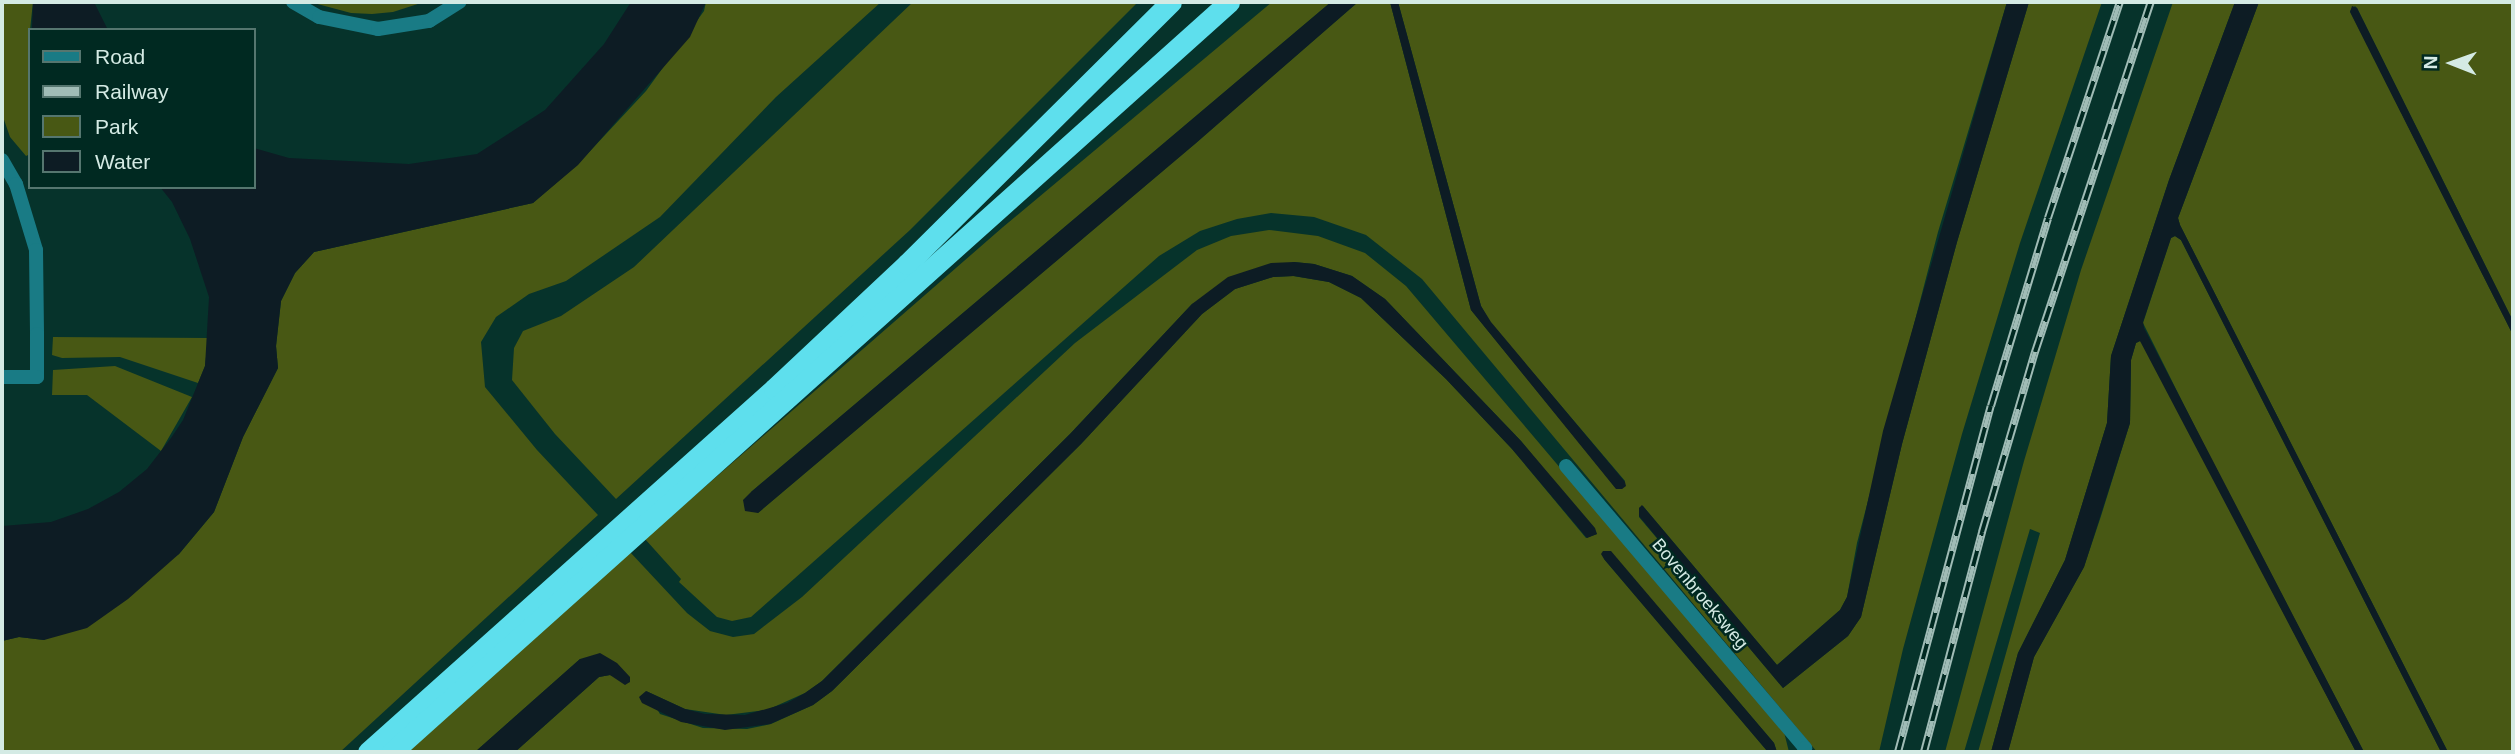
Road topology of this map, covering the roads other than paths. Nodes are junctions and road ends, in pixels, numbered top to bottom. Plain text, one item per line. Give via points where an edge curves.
1 (293, 2) edge
2 (460, 2) edge
3 (1171, 2) edge
4 (1229, 2) edge
5 (2, 160) edge
6 (2, 377) edge
7 (1566, 466) dead end
8 (1804, 750) edge
9 (368, 752) edge
10 (392, 752) edge

1 - 2 street via 319,18 378,29 429,21
3 - 9 highway via 774,389
4 - 10 highway
5 - 6 street via 16,184 36,250 37,377
7 - 8 street, Bovenbroeksweg

